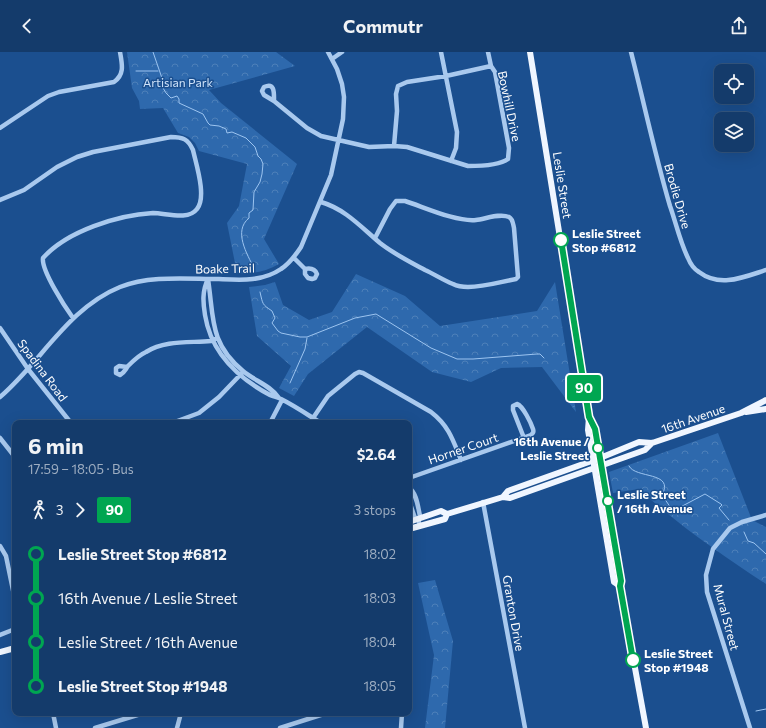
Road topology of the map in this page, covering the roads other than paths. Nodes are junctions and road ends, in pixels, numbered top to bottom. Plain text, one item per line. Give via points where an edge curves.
1 (120, 52) edge
2 (328, 52) edge
3 (342, 52) edge
4 (441, 52) edge
5 (488, 52) edge
6 (530, 52) edge
7 (631, 52) edge
8 (332, 59) junction
9 (491, 66) junction
10 (446, 76) junction
11 (274, 101) dead end
12 (0, 128) edge
13 (339, 140) junction
14 (394, 146) junction
15 (451, 161) junction
16 (0, 200) edge
17 (321, 202) junction
18 (375, 238) junction
19 (294, 258) junction
20 (305, 269) dead end
21 (766, 270) edge
22 (208, 279) junction
23 (73, 318) junction
24 (0, 328) edge
25 (215, 339) junction
26 (128, 367) dead end
27 (28, 369) junction
28 (242, 373) junction
29 (0, 397) edge
30 (281, 399) junction
31 (766, 400) edge
32 (766, 409) edge
33 (741, 413) junction
34 (589, 417) junction
35 (313, 418) junction
36 (69, 420) edge
37 (182, 420) edge
38 (271, 420) edge
39 (316, 420) edge
40 (0, 438) edge
41 (524, 438) junction
42 (652, 444) junction
43 (12, 453) edge
44 (600, 458) junction
45 (461, 460) junction
46 (593, 460) junction
47 (602, 466) junction
48 (594, 469) junction
49 (412, 477) edge
50 (412, 490) edge
51 (503, 497) junction
52 (483, 502) junction
53 (412, 510) edge
54 (447, 514) junction
55 (766, 515) edge
56 (418, 519) junction
57 (412, 521) edge
58 (420, 526) junction
59 (412, 528) edge
60 (0, 546) edge
61 (12, 585) edge
62 (620, 586) junction
63 (12, 630) edge
64 (0, 635) edge
65 (12, 649) edge
66 (0, 652) edge
67 (54, 716) edge
68 (123, 716) edge
69 (135, 716) edge
70 (180, 716) edge
71 (318, 716) edge
72 (402, 716) edge
73 (124, 720) junction
74 (56, 728) edge
75 (96, 728) edge
76 (177, 728) edge
77 (280, 728) edge
78 (401, 728) edge
79 (525, 728) edge
80 (646, 728) edge
81 (750, 728) edge

1 - 12 street via 123,69 114,82 48,96
2 - 8 street, Boake Trail
3 - 8 street
4 - 10 street
5 - 9 street, Bowhill Drive
6 - 34 main road, Leslie Street
7 - 21 street, Brodie Drive via 663,182 689,261 703,275 723,281 740,279
8 - 13 street, Boake Trail via 342,84 344,97
9 - 10 street
9 - 15 street, Bowhill Drive via 495,72 509,148 508,159 504,162 476,166
10 - 14 street via 407,82 398,86
10 - 15 street via 457,132 456,148
11 - 13 street, Bowhill Drive via 314,133
13 - 14 street, Bowhill Drive via 369,147
13 - 17 street, Boake Trail
14 - 15 street, Bowhill Drive via 418,150
16 - 23 street via 24,190 57,167 85,154 171,137 182,138 191,145 202,199 198,209 193,213 153,213 107,221 79,232 57,245 43,258 43,266
17 - 18 street via 348,214
17 - 19 street, Boake Trail
18 - 18 street via 396,201 405,201 467,220 509,217 513,221 519,274 516,279 485,285 454,285 399,256
19 - 20 street
19 - 22 street, Boake Trail via 281,269 260,278
22 - 23 street, Boake Trail via 152,280 130,284 102,295
22 - 25 street
23 - 27 street, Boake Trail
24 - 27 street, Spadina Road
25 - 26 street via 154,348 146,351
25 - 28 street via 221,355 232,369
27 - 29 street, Boake Trail
27 - 36 street, Spadina Road
28 - 30 street via 252,384
28 - 37 street via 203,410
30 - 35 street
30 - 38 street
31 - 33 main road, 16th Avenue
32 - 33 main road, 16th Avenue
33 - 42 main road, 16th Avenue
34 - 44 main road, Leslie Street via 595,429
34 - 46 main road, Leslie Street via 588,430
35 - 39 street
35 - 45 street via 328,396 355,374 363,373 440,419 450,433
40 - 43 street
41 - 41 street via 532,435 533,429 522,406 517,404 513,406 513,410
41 - 45 street, Horner Court
42 - 44 main road, 16th Avenue via 639,442
42 - 47 main road, 16th Avenue via 645,450
44 - 46 main road, 16th Avenue
44 - 47 main road, Leslie Street
45 - 49 street, Horner Court
46 - 48 main road, Leslie Street
46 - 51 main road, 16th Avenue via 508,492
47 - 48 main road, 16th Avenue
47 - 62 main road, Leslie Street
48 - 51 main road, 16th Avenue via 510,498
48 - 62 main road, Leslie Street via 614,582
50 - 56 street via 420,516
51 - 52 main road, 16th Avenue
52 - 54 main road, 16th Avenue
52 - 79 street, Granton Drive
53 - 56 street via 415,518
54 - 56 main road, 16th Avenue via 442,511
54 - 58 main road, 16th Avenue via 445,519
55 - 81 street, Mural Street via 730,528 713,549 706,575 707,592
56 - 57 main road, 16th Avenue
56 - 58 street
58 - 59 main road, 16th Avenue
60 - 61 street via 6,556
62 - 80 main road, Leslie Street
63 - 64 street
65 - 66 main road
67 - 74 street
68 - 73 street
69 - 73 street
70 - 76 street
71 - 77 street
72 - 78 street
73 - 75 street

